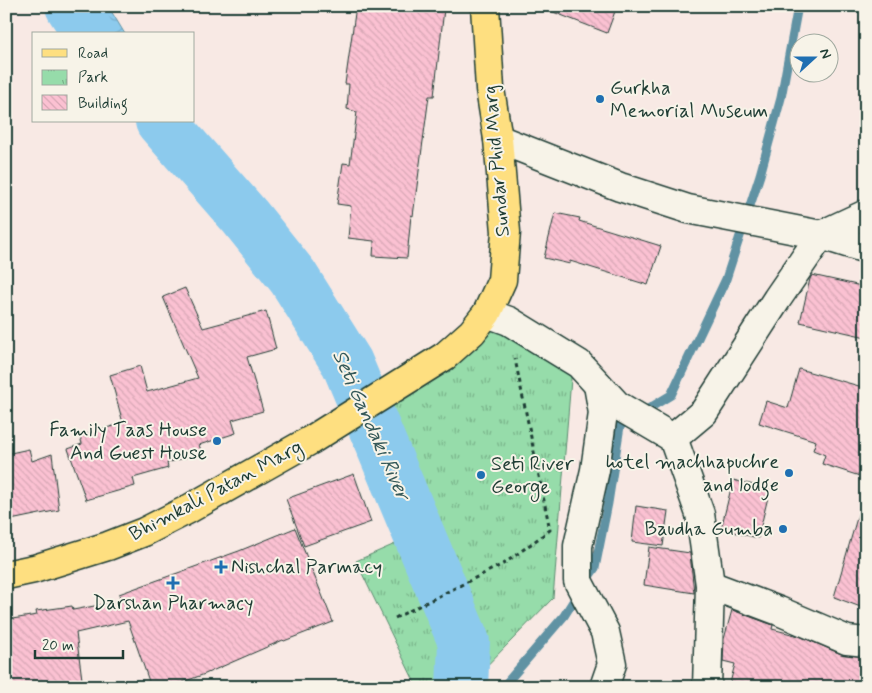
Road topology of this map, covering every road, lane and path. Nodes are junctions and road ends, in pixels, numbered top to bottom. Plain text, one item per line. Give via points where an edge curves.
1 (485, 6) edge
2 (498, 139) junction
3 (866, 214) edge
4 (808, 232) junction
5 (866, 249) edge
6 (498, 317) junction
7 (445, 356) joint
8 (598, 384) junction
9 (667, 435) junction
10 (6, 575) edge
11 (710, 585) junction
12 (395, 618) dead end
13 (866, 642) edge
14 (604, 687) edge
15 (707, 687) edge

1 - 2 main road, Sundar Phid Marg via 490,89
2 - 4 street via 620,187 688,208
2 - 6 main road, Sundar Phid Marg via 506,232
3 - 4 street
4 - 5 street
4 - 9 street via 777,299 704,412
6 - 7 main road, Sundar Phid Marg via 472,332
6 - 8 street via 579,364
6 - 12 path via 511,340 550,530 505,563
7 - 10 main road, Bhimkali Patan Marg via 311,440 144,532 108,546
8 - 9 street via 617,405
8 - 14 street via 603,413 595,470 578,546 578,581 605,632 612,664
9 - 11 street via 700,514
11 - 13 street via 847,640
11 - 15 street

